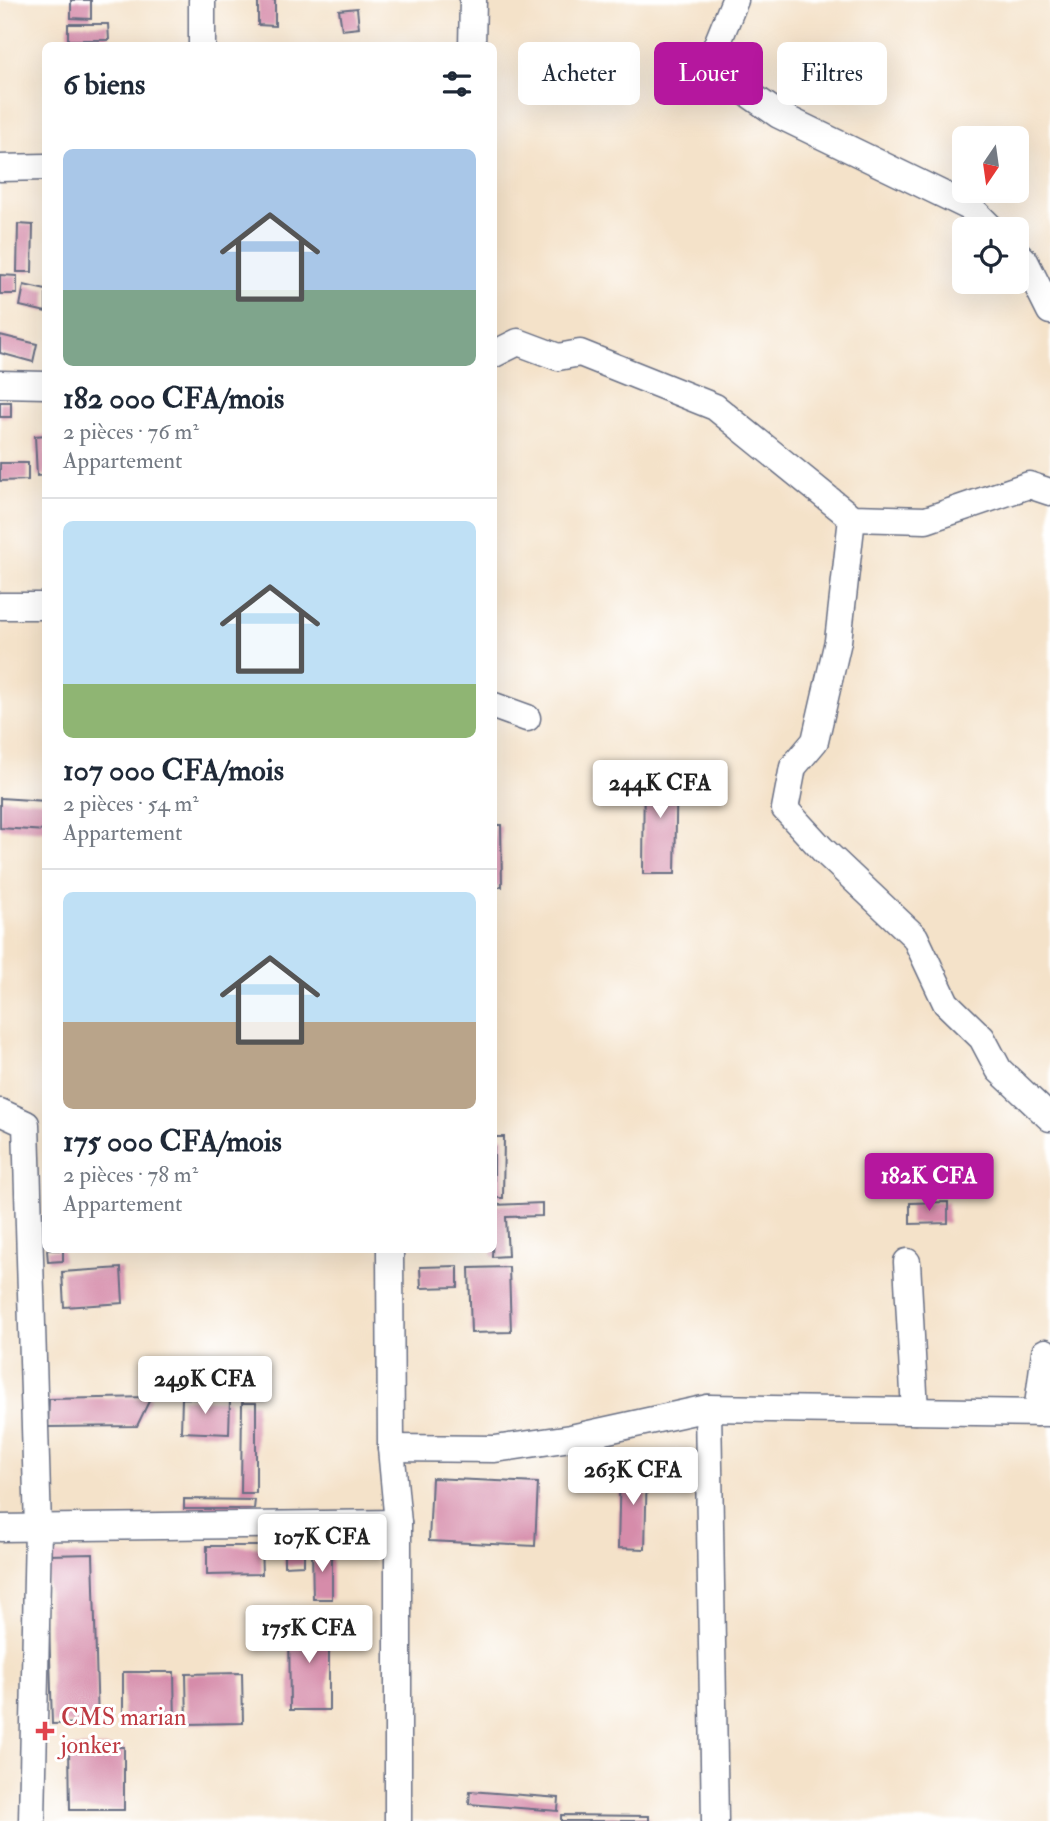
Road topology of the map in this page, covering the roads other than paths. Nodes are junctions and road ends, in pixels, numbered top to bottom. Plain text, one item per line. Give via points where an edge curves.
1 (202, 0) edge
2 (473, 0) edge
3 (735, 0) edge
4 (202, 42) edge
5 (472, 42) edge
6 (42, 167) edge
7 (0, 168) edge
8 (980, 217) edge
9 (1029, 269) edge
10 (1050, 311) edge
11 (497, 352) edge
12 (0, 384) edge
13 (42, 386) edge
14 (1050, 492) edge
15 (852, 518) junction
16 (42, 606) edge
17 (0, 607) edge
18 (497, 707) edge
19 (527, 718) dead end
20 (0, 1112) edge
21 (1050, 1118) edge
22 (36, 1123) edge
23 (390, 1253) edge
24 (907, 1262) dead end
25 (1045, 1352) dead end
26 (708, 1408) junction
27 (915, 1411) junction
28 (1044, 1413) edge
29 (391, 1448) junction
30 (398, 1523) junction
31 (0, 1528) edge
32 (38, 1528) junction
33 (32, 1821) edge
34 (398, 1821) edge
35 (715, 1821) edge

1 - 4 street
2 - 5 street
3 - 8 street via 713,54 726,78 779,115 971,208
6 - 7 street
9 - 10 street
11 - 15 street via 518,342 558,357 580,353 715,407
12 - 13 street
14 - 15 street via 1029,485 926,520
15 - 21 street via 838,641 815,741 793,767 785,809 915,937 946,1003 982,1038 999,1070
16 - 17 street
18 - 19 street
20 - 22 street
22 - 32 street
23 - 29 street
24 - 27 street
25 - 28 street
26 - 27 street
26 - 29 street via 495,1449
26 - 35 street
27 - 28 street
29 - 30 street
30 - 32 street
30 - 34 street
31 - 32 street
32 - 33 street

